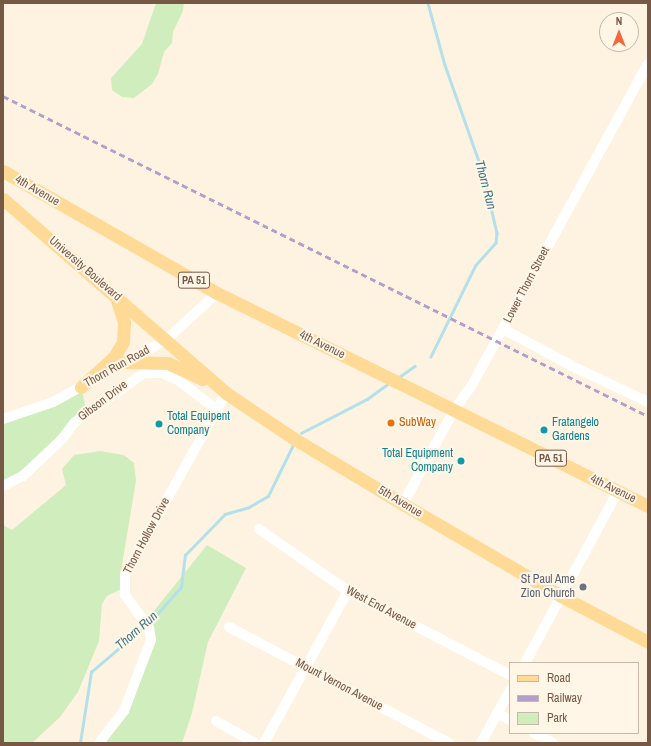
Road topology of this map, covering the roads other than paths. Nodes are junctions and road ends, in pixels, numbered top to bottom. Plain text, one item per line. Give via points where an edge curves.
1 (648, 64) edge
2 (3, 171) edge
3 (3, 199) edge
4 (216, 293) junction
5 (114, 295) junction
6 (503, 329) junction
7 (166, 340) junction
8 (125, 362) junction
9 (81, 387) junction
10 (226, 393) junction
11 (648, 402) edge
12 (216, 409) junction
13 (454, 410) junction
14 (3, 419) edge
15 (3, 486) edge
16 (618, 492) junction
17 (403, 504) junction
18 (648, 506) edge
19 (259, 529) dead end
20 (348, 591) junction
21 (561, 596) junction
22 (228, 627) dead end
23 (648, 642) edge
24 (526, 662) edge
25 (306, 668) junction
26 (509, 674) edge
27 (509, 692) edge
28 (497, 714) junction
29 (509, 720) edge
30 (216, 721) dead end
31 (536, 734) edge
32 (99, 743) edge
33 (254, 743) edge
34 (264, 743) edge
35 (449, 743) edge
36 (480, 743) edge
37 (553, 743) edge

1 - 6 street, Lower Thorn Street
2 - 4 main road, 4th Avenue / PA 51
3 - 5 main road, University Boulevard
4 - 7 street, Thorn Run Road
4 - 13 main road, 4th Avenue / PA 51
5 - 7 main road, University Boulevard
5 - 9 main road via 123,316 123,342 114,357
6 - 11 street via 574,367
6 - 13 street, Lower Thorn Street via 472,386
7 - 8 street, Thorn Run Road
7 - 10 main road, 5th Avenue
8 - 9 street, Thorn Run Road
8 - 10 main road via 158,362 174,365
9 - 14 street, Thorn Run Road via 38,408
10 - 12 street, Thorn Hollow Drive
10 - 17 main road, 5th Avenue via 293,438
12 - 15 street, Gibson Drive via 178,380 162,373 144,373 75,422 62,439 23,476
12 - 32 street, Thorn Hollow Drive via 125,575 125,595 147,625 150,648 131,696 116,722
13 - 16 main road, 4th Avenue / PA 51
13 - 17 street, Lower Thorn Street
16 - 18 main road, 4th Avenue / PA 51
16 - 21 street
17 - 21 main road, 5th Avenue
19 - 20 street, West End Avenue
20 - 25 street
20 - 26 street, West End Avenue
21 - 23 main road, 5th Avenue
21 - 24 street
22 - 25 street, Mount Vernon Avenue
25 - 34 street
25 - 35 street, Mount Vernon Avenue
27 - 28 street
28 - 29 street
28 - 36 street
30 - 33 street
31 - 37 street

